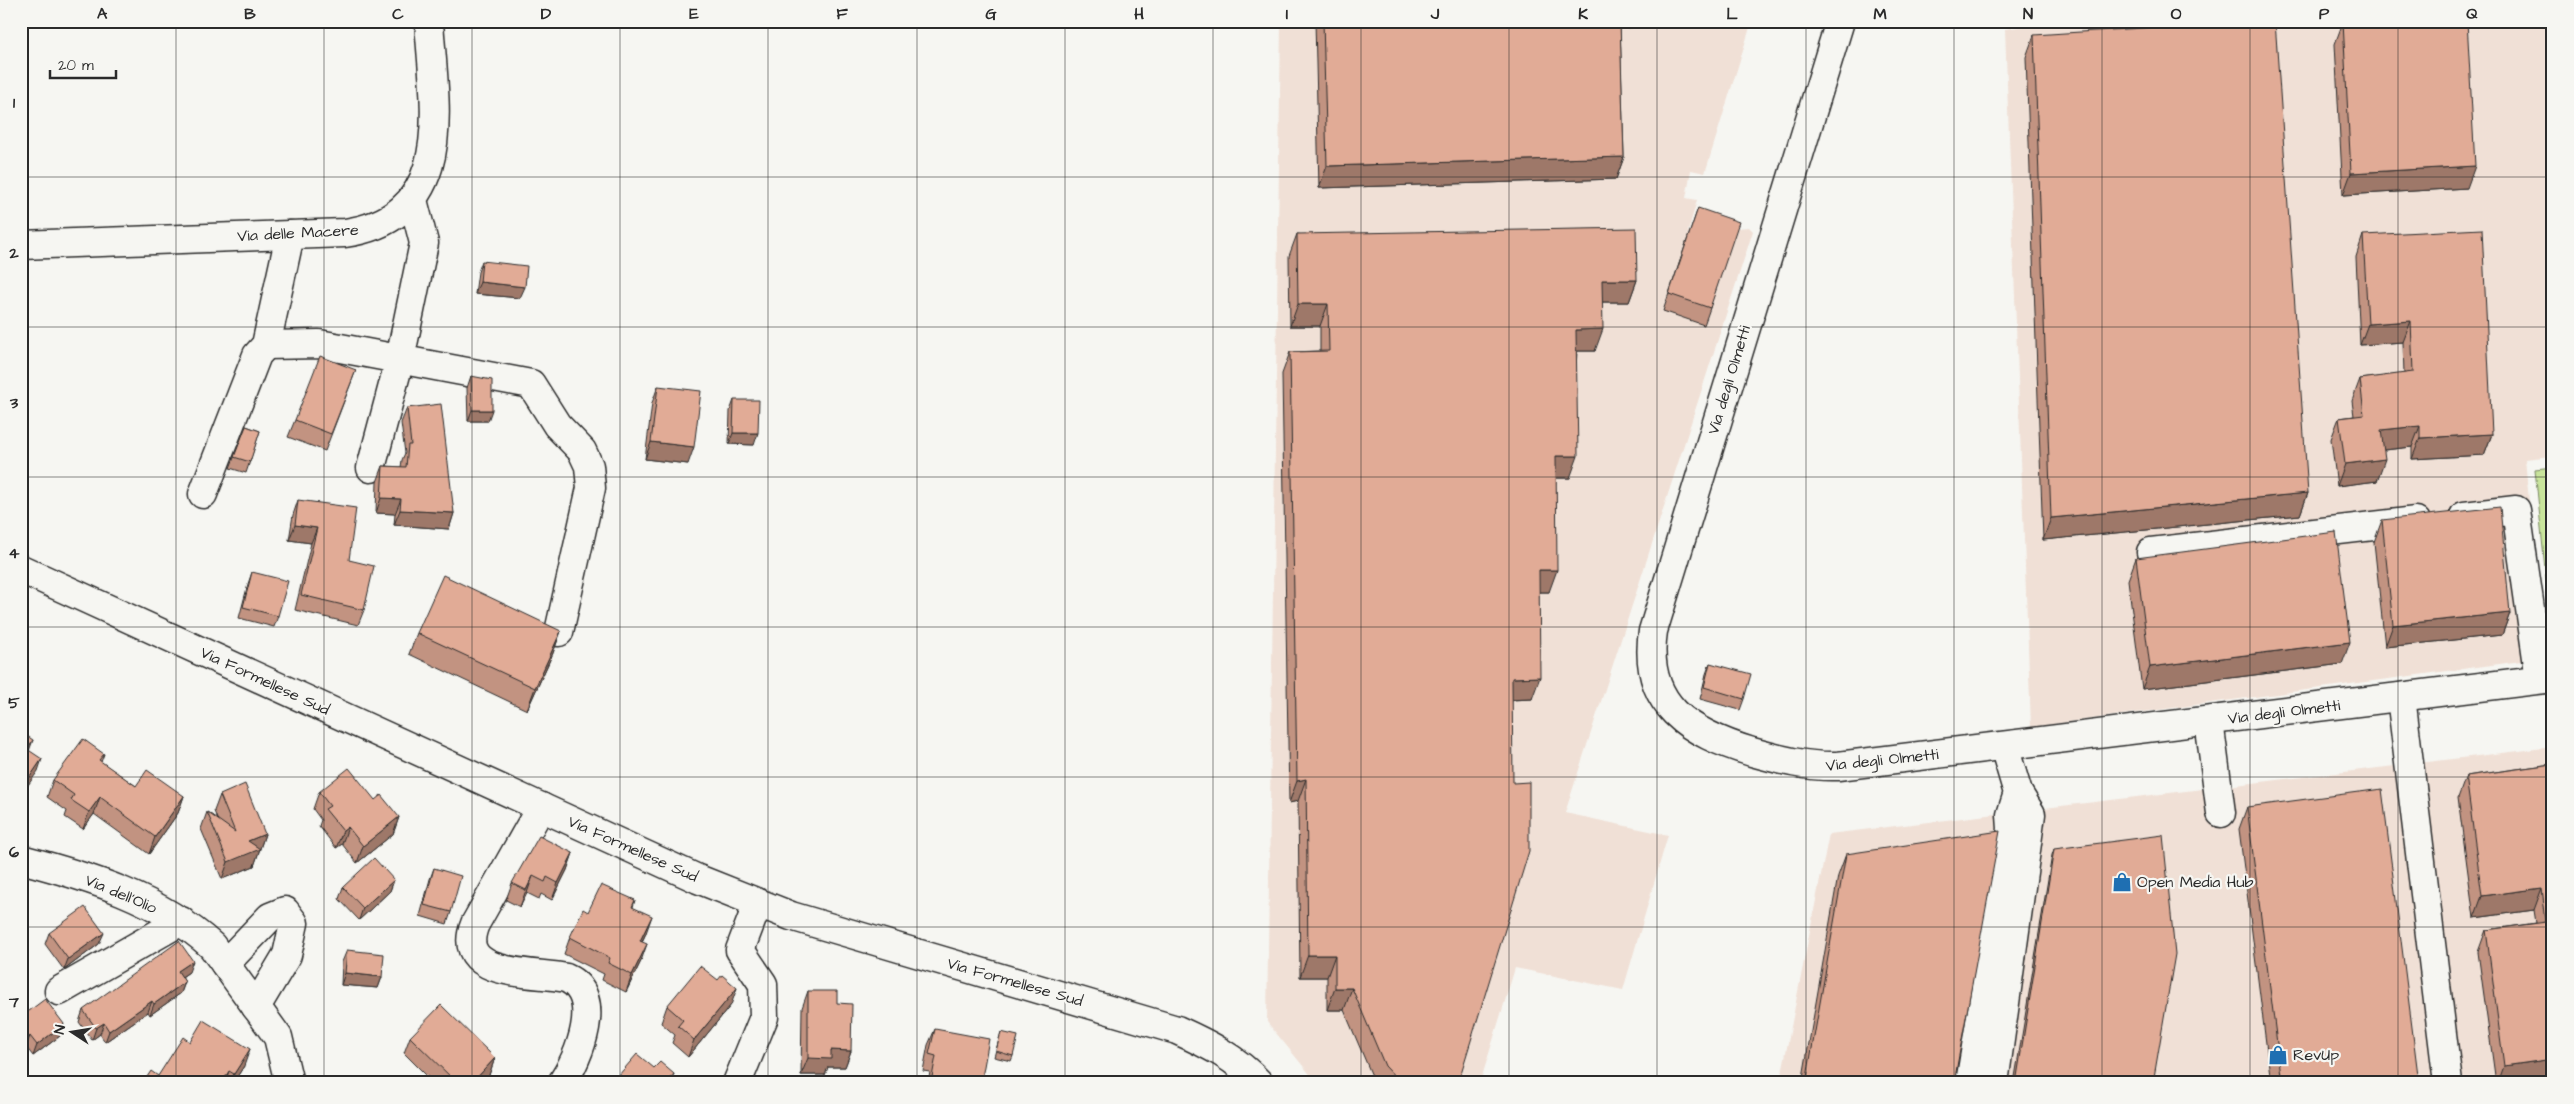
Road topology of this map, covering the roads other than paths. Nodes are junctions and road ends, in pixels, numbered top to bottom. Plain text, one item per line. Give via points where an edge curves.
1 (429, 21) edge
2 (1840, 21) edge
3 (413, 200) junction
4 (290, 235) junction
5 (21, 245) edge
6 (266, 345) junction
7 (400, 358) junction
8 (371, 468) dead end
9 (203, 494) dead end
10 (2151, 552) dead end
11 (21, 569) edge
12 (559, 632) edge
13 (2546, 679) edge
14 (2401, 697) junction
15 (2209, 721) junction
16 (2004, 746) junction
17 (2018, 793) junction
18 (541, 807) junction
19 (2221, 813) dead end
20 (21, 859) edge
21 (758, 903) junction
22 (181, 921) junction
23 (218, 955) junction
24 (59, 991) dead end
25 (256, 1007) junction
26 (289, 1083) edge
27 (562, 1083) edge
28 (738, 1083) edge
29 (1259, 1083) edge
30 (1970, 1083) edge
31 (1994, 1083) edge
32 (2448, 1083) edge

1 - 3 street, Via delle Macere via 433,140 425,177
2 - 16 street, Via degli Olmetti via 1663,594 1652,638 1653,667 1657,684 1668,704 1690,726 1726,744 1788,762 1813,766 1848,765
3 - 4 street, Via delle Macere via 396,216 376,226 345,233
3 - 7 street via 424,243
4 - 5 street, Via delle Macere
4 - 6 street
6 - 7 street via 319,344
6 - 9 street via 257,355
7 - 8 street
7 - 12 street via 531,384 556,425 582,451 589,466 592,488
10 - 13 street via 2516,510
11 - 18 street, Via Formellese Sud
13 - 14 street, Via degli Olmetti
14 - 15 street, Via degli Olmetti
14 - 32 street
15 - 16 street, Via degli Olmetti
15 - 19 street
16 - 17 street
17 - 30 street via 2011,815 2012,828
17 - 31 street via 2031,814
18 - 21 street, Via Formellese Sud
18 - 27 street via 475,924 470,944 474,955 490,966 566,978 580,988 586,1006 584,1030 576,1058
20 - 22 street, Via dell'Olio via 121,891
21 - 28 street via 740,950 763,984 764,1018
21 - 29 street, Via Formellese Sud via 791,916 1177,1030 1221,1051
22 - 23 street, Via dell'Olio
22 - 24 street
23 - 25 street, Via dell'Olio
23 - 25 street via 270,917 285,912 294,923 287,955
25 - 26 street, Via dell'Olio via 278,1037

